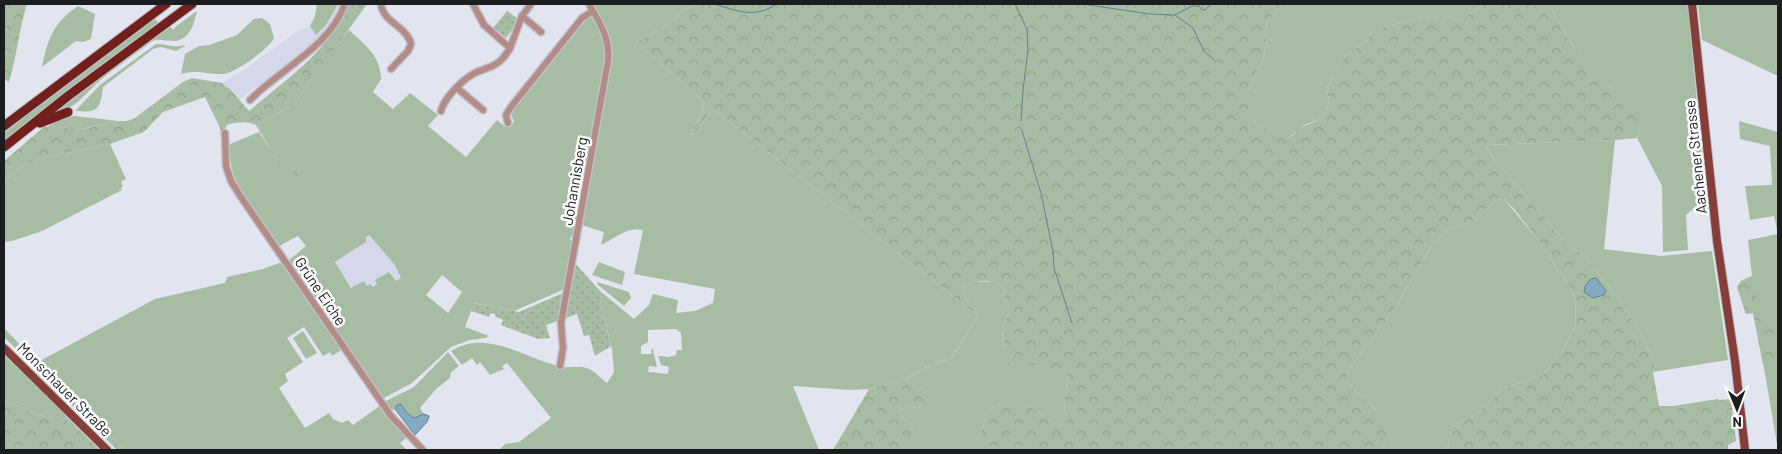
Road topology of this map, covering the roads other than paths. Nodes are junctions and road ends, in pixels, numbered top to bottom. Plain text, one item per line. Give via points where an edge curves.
1 (192, 4) edge
2 (345, 4) edge
3 (381, 4) edge
4 (473, 4) edge
5 (530, 4) edge
6 (589, 4) edge
7 (1692, 4) edge
8 (162, 7) edge
9 (593, 10) junction
10 (522, 16) junction
11 (541, 32) dead end
12 (510, 48) junction
13 (391, 69) dead end
14 (457, 88) junction
15 (250, 100) dead end
16 (483, 110) dead end
17 (442, 111) dead end
18 (68, 112) dead end
19 (508, 123) dead end
20 (4, 126) edge
21 (225, 133) dead end
22 (18, 136) junction
23 (4, 147) edge
24 (4, 348) edge
25 (560, 366) dead end
26 (107, 450) edge
27 (423, 450) edge
28 (1745, 450) edge

1 - 22 highway
2 - 15 street via 327,34
3 - 13 street via 386,18 408,37 411,44
4 - 12 street via 484,25
5 - 10 street
6 - 9 street, Johannisberg
7 - 28 main road, Aachener Strasse via 1712,202
8 - 20 highway
9 - 19 street via 582,18 511,106 506,115
9 - 25 street, Johannisberg via 607,39 608,61 561,323 563,348
10 - 11 street
10 - 12 street
12 - 14 street via 492,67 470,76
14 - 16 street
14 - 17 street via 447,98
18 - 22 highway
21 - 27 street, Grüne Eiche via 226,166 231,181 391,416
22 - 23 highway
24 - 26 main road, Monschauer Straße

